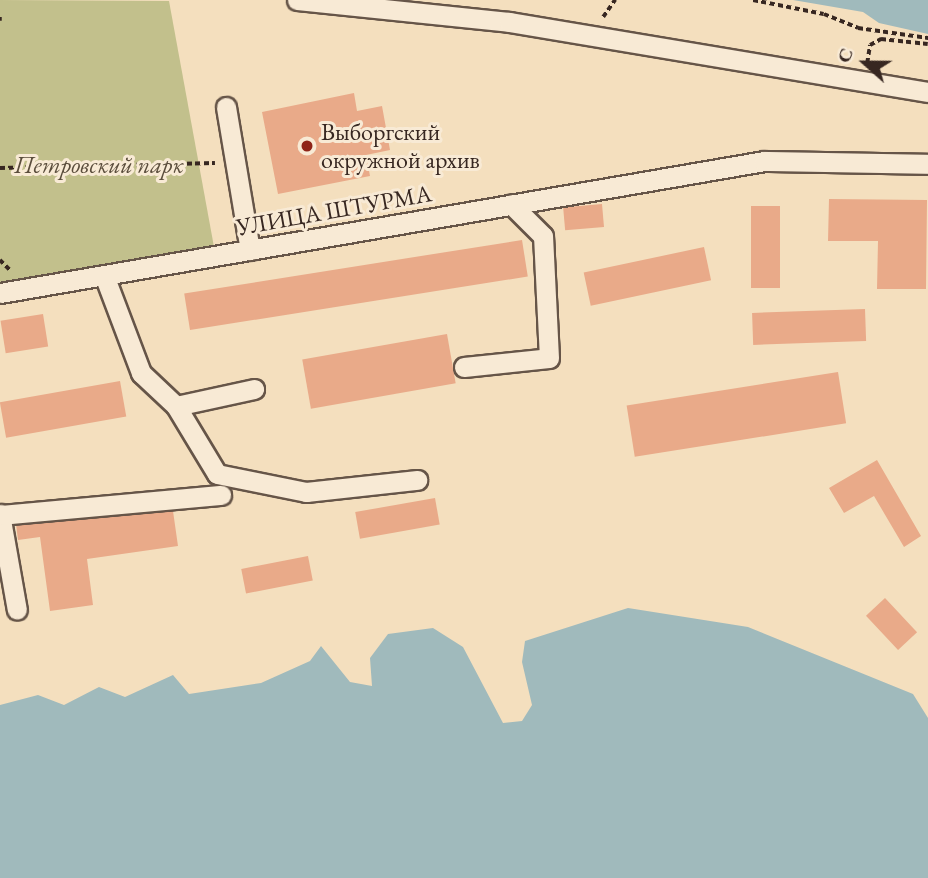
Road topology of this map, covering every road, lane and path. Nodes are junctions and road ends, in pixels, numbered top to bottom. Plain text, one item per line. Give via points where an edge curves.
1 (297, 0) edge
2 (615, 0) edge
3 (753, 0) edge
4 (600, 22) dead end
5 (928, 38) edge
6 (928, 44) edge
7 (865, 72) dead end
8 (928, 92) edge
9 (226, 107) dead end
10 (928, 164) edge
11 (199, 166) dead end
12 (0, 168) edge
13 (511, 204) junction
14 (250, 250) junction
15 (104, 275) junction
16 (0, 293) edge
17 (464, 367) dead end
18 (254, 388) dead end
19 (176, 406) junction
20 (417, 480) dead end
21 (221, 495) dead end
22 (0, 514) edge
23 (17, 610) dead end

1 - 8 street via 577,32
2 - 4 path
3 - 5 path via 824,13 858,28
6 - 7 path via 881,39 870,45
9 - 14 street
10 - 13 street, УЛИЦА ШТУРМА via 764,161
11 - 12 path
13 - 14 street, УЛИЦА ШТУРМА
13 - 17 street via 543,236 550,358
14 - 15 street, УЛИЦА ШТУРМА
15 - 16 street, УЛИЦА ШТУРМА
15 - 19 street via 141,373
18 - 19 street
19 - 20 street via 217,474 306,492
21 - 22 street
22 - 23 street

